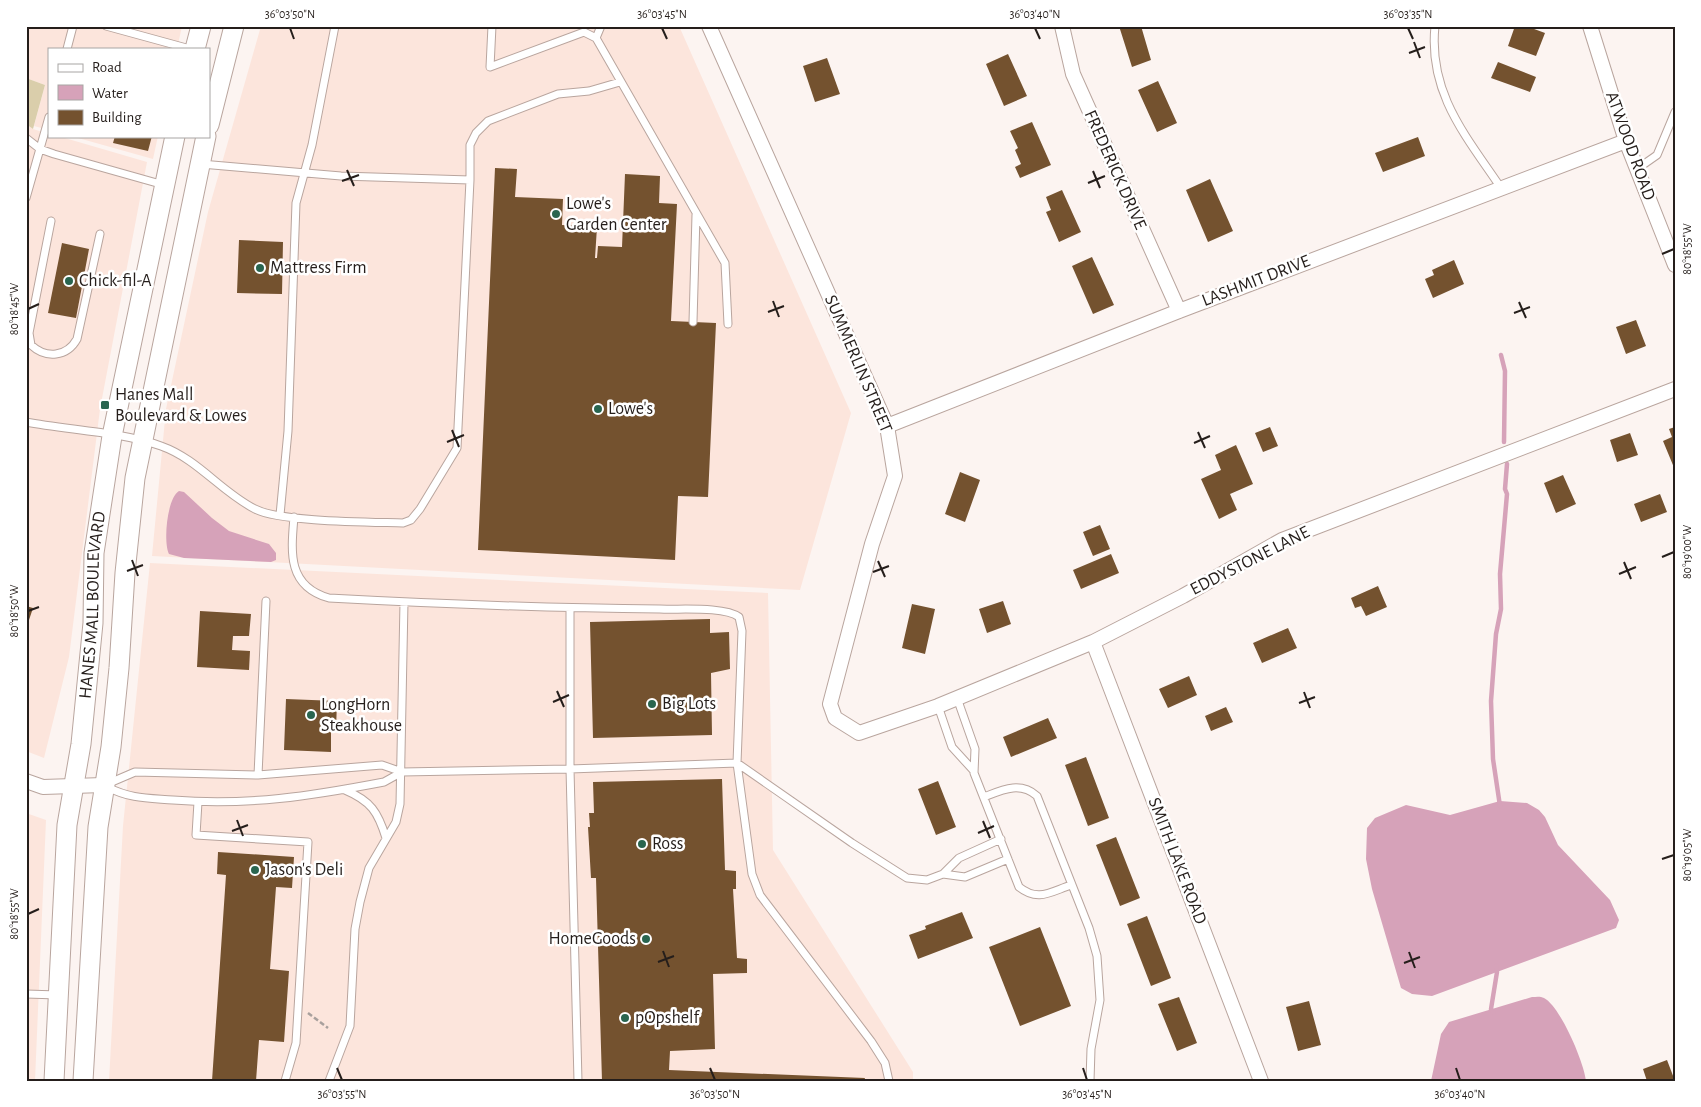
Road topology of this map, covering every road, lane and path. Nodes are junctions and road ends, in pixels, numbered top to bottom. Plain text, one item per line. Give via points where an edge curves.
1 (73, 26) edge
2 (106, 26) edge
3 (202, 26) edge
4 (234, 26) edge
5 (335, 26) edge
6 (492, 26) edge
7 (601, 26) edge
8 (708, 26) edge
9 (1062, 26) edge
10 (1435, 26) edge
11 (1590, 26) edge
12 (596, 38) junction
13 (67, 48) edge
14 (186, 48) edge
15 (195, 48) edge
16 (620, 82) junction
17 (1675, 112) edge
18 (48, 121) edge
19 (210, 121) edge
20 (26, 138) edge
21 (175, 138) edge
22 (206, 138) edge
23 (1626, 141) junction
24 (40, 149) junction
25 (199, 164) junction
26 (1637, 169) junction
27 (304, 174) junction
28 (470, 180) junction
29 (164, 185) junction
30 (1501, 188) junction
31 (26, 198) edge
32 (696, 215) junction
33 (51, 221) dead end
34 (100, 234) dead end
35 (1675, 265) edge
36 (1179, 311) junction
37 (693, 322) dead end
38 (728, 324) dead end
39 (1675, 390) edge
40 (26, 422) edge
41 (887, 426) junction
42 (112, 436) junction
43 (142, 441) junction
44 (280, 515) junction
45 (294, 517) junction
46 (266, 601) dead end
47 (404, 602) junction
48 (570, 608) junction
49 (1093, 642) junction
50 (957, 698) junction
51 (938, 706) junction
52 (859, 733) joint
53 (737, 763) junction
54 (570, 770) junction
55 (973, 770) junction
56 (402, 772) junction
57 (258, 775) junction
58 (26, 781) edge
59 (103, 785) junction
60 (72, 787) junction
61 (344, 790) junction
62 (984, 797) junction
63 (198, 802) junction
64 (386, 838) junction
65 (1000, 839) junction
66 (1008, 859) junction
67 (943, 874) junction
68 (1071, 885) junction
69 (26, 994) edge
70 (58, 995) junction
71 (305, 1010) dead end
72 (328, 1028) dead end
73 (54, 1081) edge
74 (83, 1081) edge
75 (285, 1081) edge
76 (329, 1081) edge
77 (578, 1081) edge
78 (890, 1081) edge
79 (1090, 1081) edge
80 (1261, 1081) edge

1 - 13 lane
2 - 14 lane
3 - 15 main road
4 - 19 main road
5 - 27 lane
6 - 12 lane via 490,67 584,32
7 - 12 lane
8 - 41 street, SUMMERLIN STREET
9 - 36 street, FREDERICK DRIVE via 1073,74
10 - 30 lane via 1436,66 1441,91 1452,115
11 - 23 street, ATWOOD ROAD
12 - 16 lane
16 - 28 lane via 589,91 558,94 488,121 470,145
16 - 32 lane
17 - 26 lane via 1657,155
18 - 24 lane
20 - 24 lane
21 - 29 main road, HANES MALL BOULEVARD
22 - 25 main road, HANES MALL BOULEVARD
23 - 26 street, ATWOOD ROAD
23 - 30 street, LASHMIT DRIVE
24 - 29 lane
24 - 31 lane
25 - 27 lane
25 - 43 main road, HANES MALL BOULEVARD
26 - 35 street, ATWOOD ROAD
27 - 28 lane
27 - 44 lane via 296,203 288,431
28 - 45 lane via 458,438 454,454 411,520 403,523
29 - 42 main road, HANES MALL BOULEVARD
30 - 36 street, LASHMIT DRIVE
32 - 37 lane
32 - 38 lane via 725,262
33 - 34 lane via 29,332 31,345 43,352 64,353 77,339
36 - 41 street, LASHMIT DRIVE
39 - 49 street, EDDYSTONE LANE via 1282,540
40 - 42 lane
41 - 52 street, SUMMERLIN STREET via 895,476 872,544 830,704 835,718
42 - 43 lane
42 - 60 main road, HANES MALL BOULEVARD via 94,553 93,623 81,744
43 - 44 lane via 188,458 256,510
43 - 59 main road, HANES MALL BOULEVARD via 125,573 112,737
44 - 45 lane
45 - 47 lane via 291,553 306,588 329,598
46 - 57 lane
47 - 48 lane
47 - 56 lane
48 - 53 lane via 705,610 738,617 742,631
48 - 54 lane
49 - 50 street, EDDYSTONE LANE
49 - 80 street, SMITH LAKE ROAD
50 - 51 street, EDDYSTONE LANE
50 - 55 lane via 975,749
51 - 52 street, EDDYSTONE LANE
51 - 55 lane via 952,747
53 - 54 lane
53 - 67 lane via 890,869 907,878 927,880
53 - 78 lane via 752,874 760,895 871,1042 885,1063
54 - 56 lane
54 - 77 lane
55 - 62 lane
56 - 57 lane via 382,765
56 - 61 lane via 384,782
56 - 64 lane via 396,822
57 - 59 lane via 135,772
58 - 60 street via 43,787
59 - 60 street
59 - 63 lane via 127,796
59 - 74 main road, HANES MALL BOULEVARD
60 - 70 main road, HANES MALL BOULEVARD
61 - 63 lane via 258,802
61 - 64 lane via 359,796 372,807
62 - 65 lane
62 - 68 lane via 1018,787 1036,796
63 - 75 lane via 196,835 308,842 296,1043
64 - 76 lane via 369,868 360,902 354,929 350,1026
65 - 66 lane
65 - 67 lane via 958,858
66 - 67 lane via 965,877
66 - 68 lane via 1019,887 1028,895 1041,896
68 - 79 lane via 1089,928 1100,978
69 - 70 lane
70 - 73 main road, HANES MALL BOULEVARD
71 - 72 path

